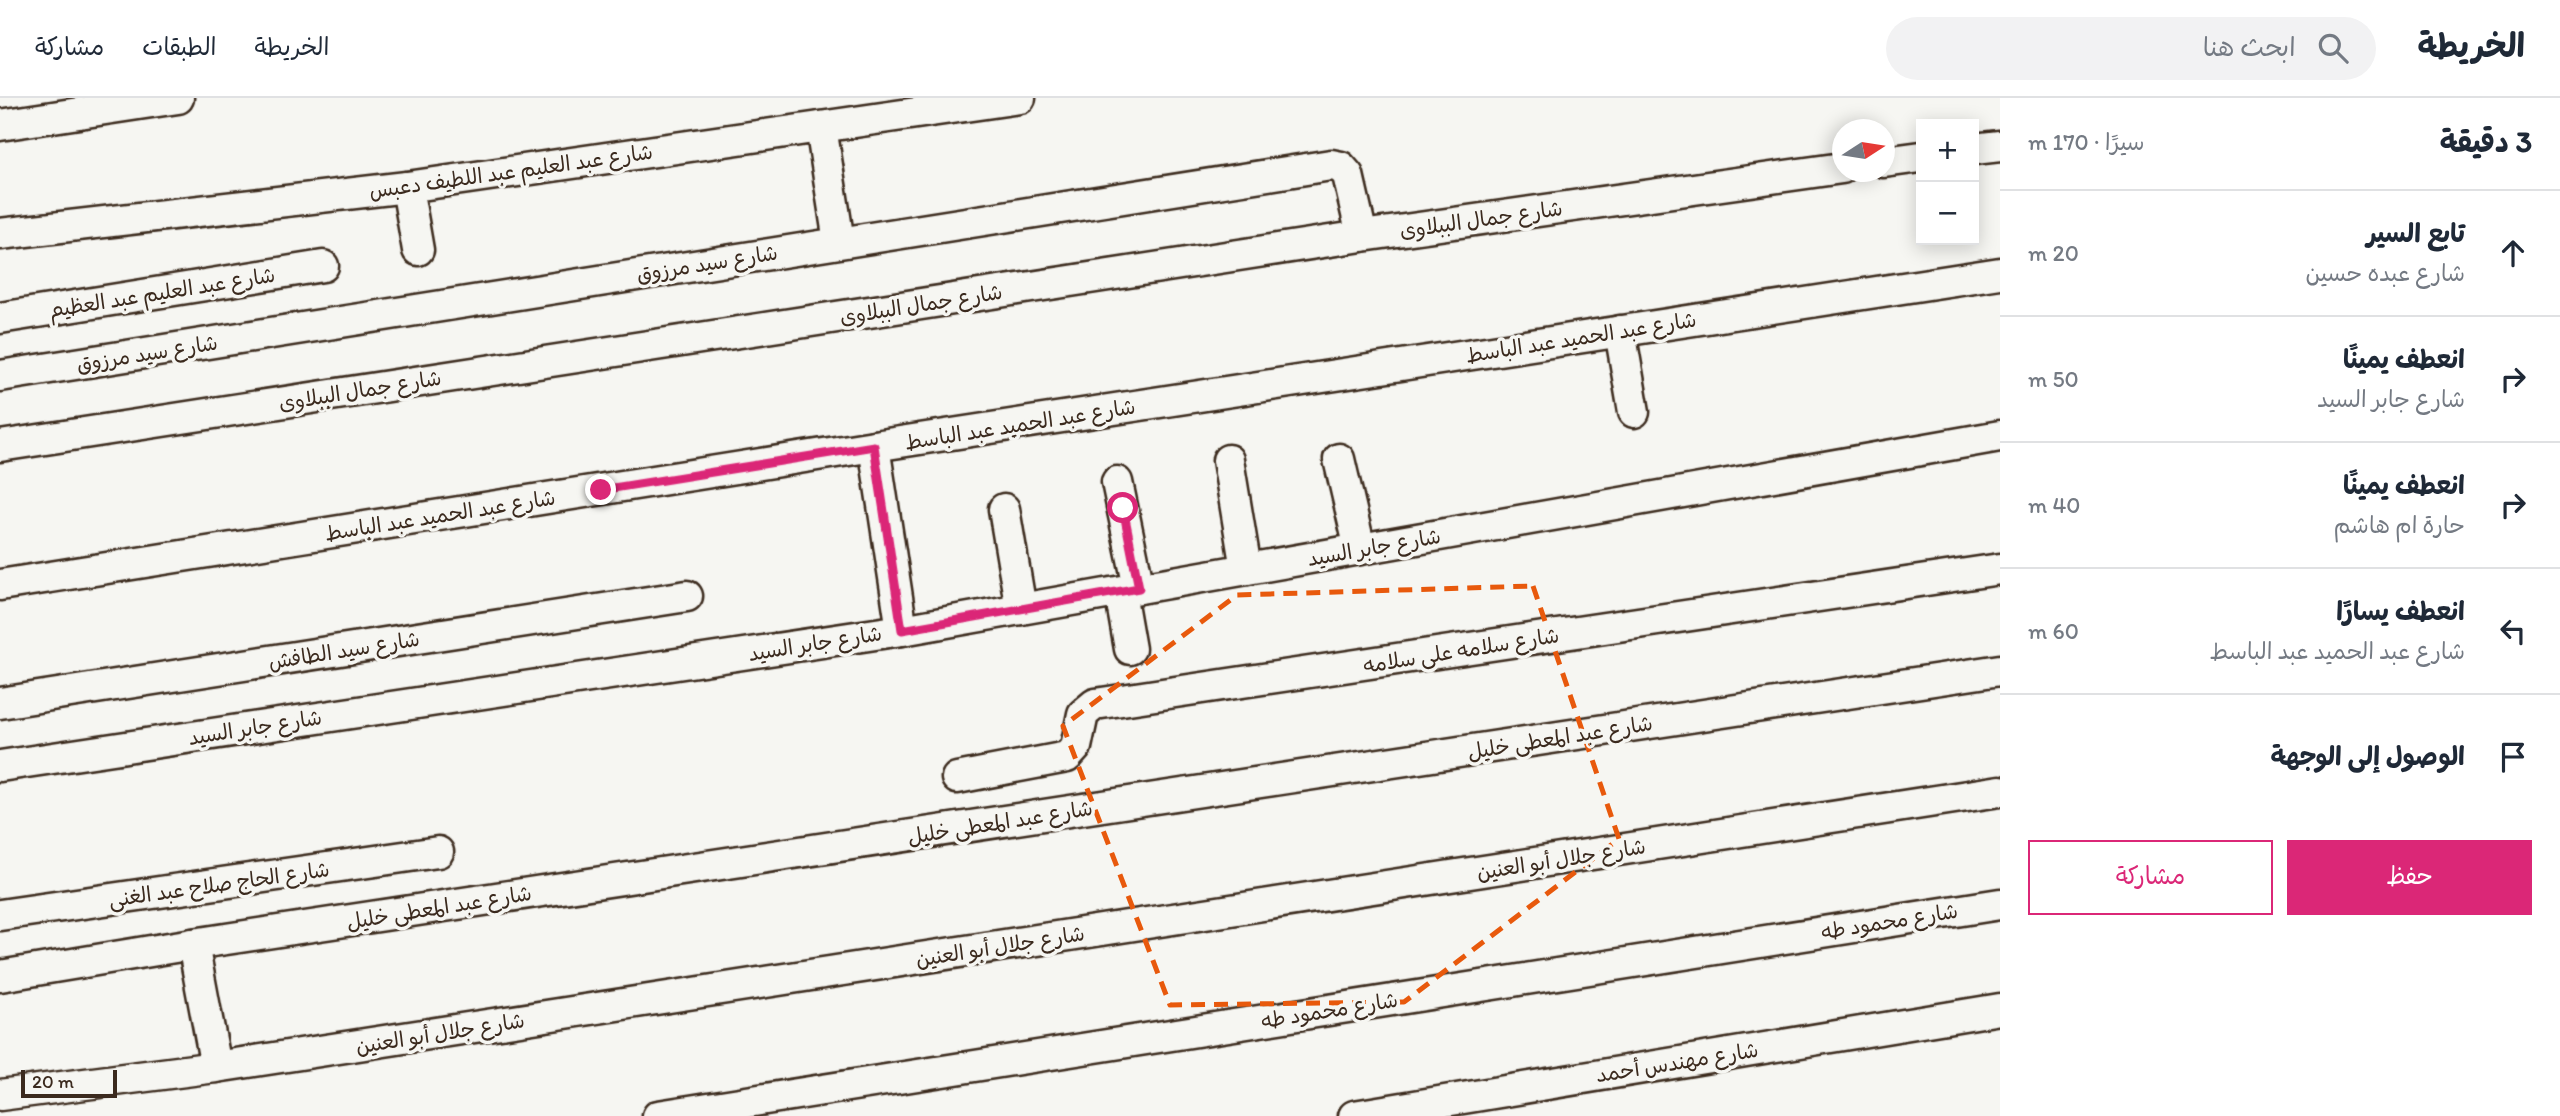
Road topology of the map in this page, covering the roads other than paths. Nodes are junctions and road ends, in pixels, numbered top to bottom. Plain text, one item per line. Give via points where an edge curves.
1 (178, 98) edge
2 (1020, 98) edge
3 (0, 125) edge
4 (821, 127) junction
5 (2000, 146) edge
6 (1979, 148) edge
7 (1916, 158) edge
8 (1895, 161) edge
9 (1832, 170) edge
10 (407, 187) junction
11 (0, 234) edge
12 (1362, 236) junction
13 (839, 242) junction
14 (418, 250) dead end
15 (323, 266) dead end
16 (2000, 273) edge
17 (0, 318) edge
18 (1620, 331) junction
19 (0, 376) edge
20 (1634, 412) dead end
21 (2000, 436) edge
22 (0, 446) edge
23 (874, 446) junction
24 (1339, 459) dead end
25 (1228, 460) dead end
26 (1117, 482) dead end
27 (1004, 509) dead end
28 (1360, 549) junction
29 (1246, 569) junction
30 (2000, 569) edge
31 (0, 585) edge
32 (1129, 590) junction
33 (687, 596) dead end
34 (1021, 609) junction
35 (902, 630) junction
36 (1130, 649) dead end
37 (2000, 670) edge
38 (0, 703) edge
39 (0, 766) edge
40 (957, 778) dead end
41 (2000, 791) edge
42 (438, 852) dead end
43 (2000, 904) edge
44 (0, 915) edge
45 (193, 944) junction
46 (0, 976) edge
47 (2000, 1009) edge
48 (216, 1068) junction
49 (0, 1095) edge
50 (658, 1116) edge
51 (1354, 1116) edge

1 - 3 street
2 - 4 street, شارع عبد العليم عبد اللطيف دعبس
4 - 10 street, شارع عبد العليم عبد اللطيف دعبس
4 - 13 street
5 - 6 street
7 - 8 street
9 - 12 street, شارع جمال الببلاوى
10 - 11 street, شارع عبد العليم عبد اللطيف دعبس
10 - 14 street
12 - 13 street, شارع سيد مرزوق via 1348,175 1331,165
12 - 22 street, شارع جمال الببلاوى
13 - 19 street, شارع سيد مرزوق
15 - 17 street, شارع عبد العليم عبد العظيم
16 - 18 street, شارع عبد الحميد عبد الباسط
18 - 20 street
18 - 23 street, شارع عبد الحميد عبد الباسط
21 - 28 street, شارع جابر السيد
23 - 31 street, شارع عبد الحميد عبد الباسط
23 - 35 street
24 - 28 street
25 - 29 street
26 - 32 street
27 - 34 street
28 - 29 street, شارع جابر السيد
29 - 32 street, شارع جابر السيد
30 - 40 street, شارع سلامه على سلامه via 1095,705 1083,714 1076,747 1067,757
32 - 34 street, شارع جابر السيد
32 - 36 street
33 - 38 street, شارع سيد الطافش
34 - 35 street, شارع جابر السيد
35 - 39 street, شارع جابر السيد
37 - 45 street, شارع عبد المعطى خليل
41 - 48 street, شارع جلال أبو العنين
42 - 44 street, شارع الحاج صلاح عبد الغنى
43 - 50 street, شارع محمود طه
45 - 46 street, شارع عبد المعطى خليل
45 - 48 street
47 - 51 street, شارع مهندس أحمد
48 - 49 street, شارع جلال أبو العنين

